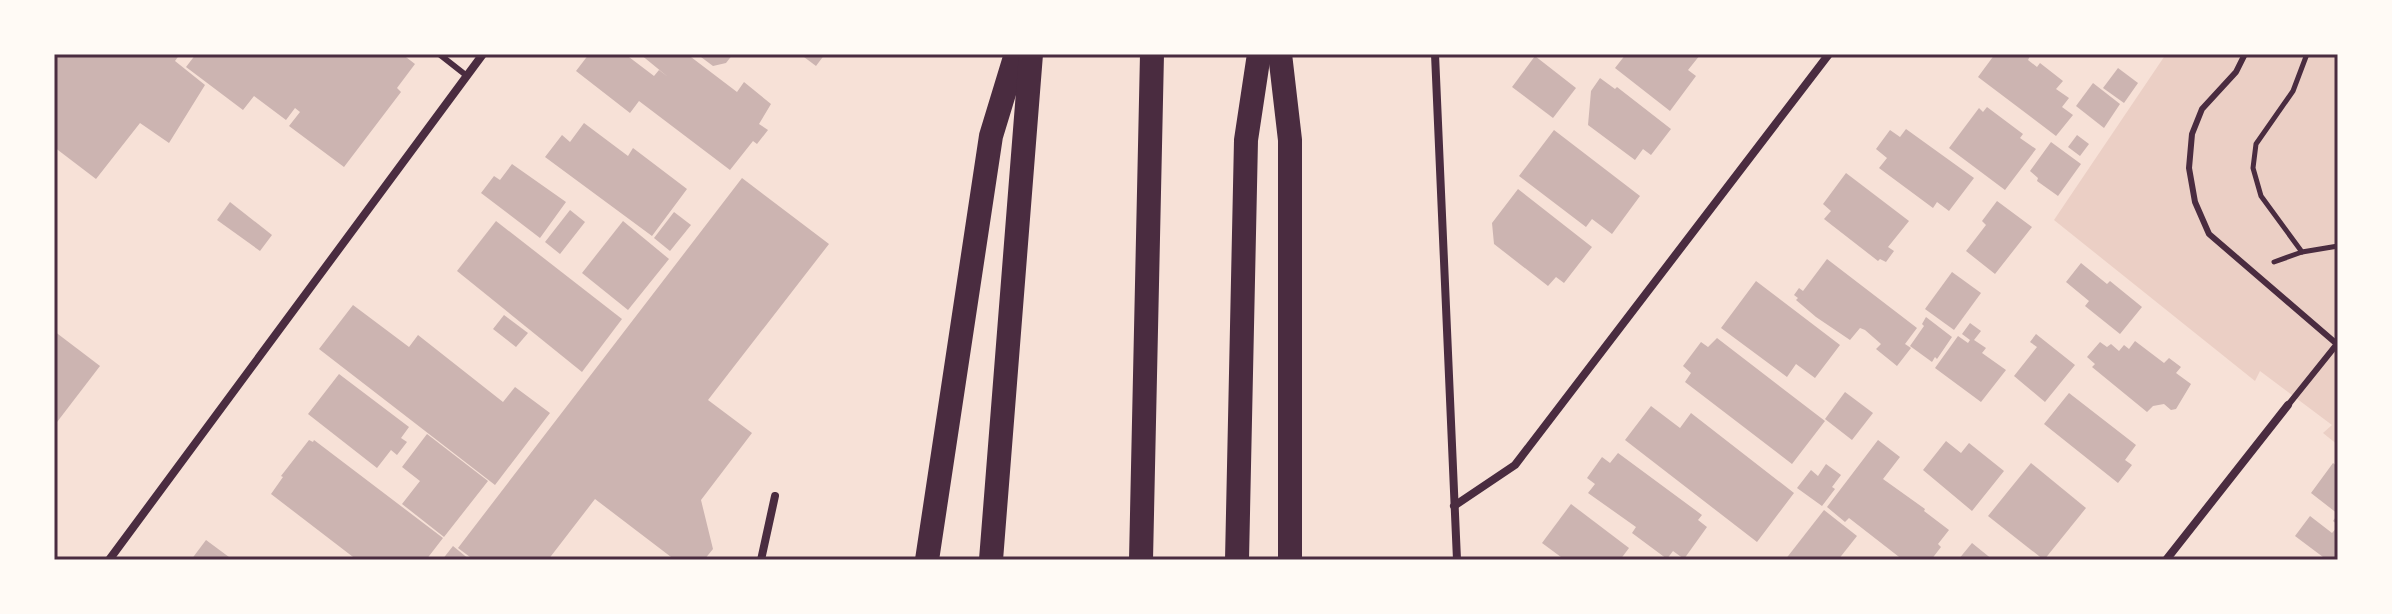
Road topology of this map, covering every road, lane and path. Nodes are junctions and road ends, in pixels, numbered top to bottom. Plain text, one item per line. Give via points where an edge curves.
1 (439, 54) edge
2 (483, 54) edge
3 (1016, 54) edge
4 (1031, 54) edge
5 (1152, 54) edge
6 (1259, 54) edge
7 (1280, 54) edge
8 (1435, 54) edge
9 (1829, 54) edge
10 (2245, 54) edge
11 (2307, 54) edge
12 (467, 76) junction
13 (2338, 246) edge
14 (2302, 252) junction
15 (2259, 276) junction
16 (2338, 344) edge
17 (2288, 405) joint
18 (775, 496) dead end
19 (1454, 506) junction
20 (109, 560) edge
21 (761, 560) edge
22 (927, 560) edge
23 (991, 560) edge
24 (1141, 560) edge
25 (1237, 560) edge
26 (1290, 560) edge
27 (1457, 560) edge
28 (2166, 560) edge

1 - 12 lane
2 - 12 street
3 - 22 highway via 991,136
4 - 23 highway
5 - 24 highway
6 - 25 highway via 1246,140
7 - 26 highway via 1290,140
8 - 19 street
9 - 19 street via 1515,465
10 - 15 lane via 2202,109 2192,134 2189,168 2195,202 2209,234
11 - 14 path via 2293,91 2256,144 2253,168 2261,196
12 - 20 street
13 - 14 path
14 - 15 path via 2275,261
15 - 16 lane
16 - 17 lane
17 - 28 street
18 - 21 street
19 - 27 street

